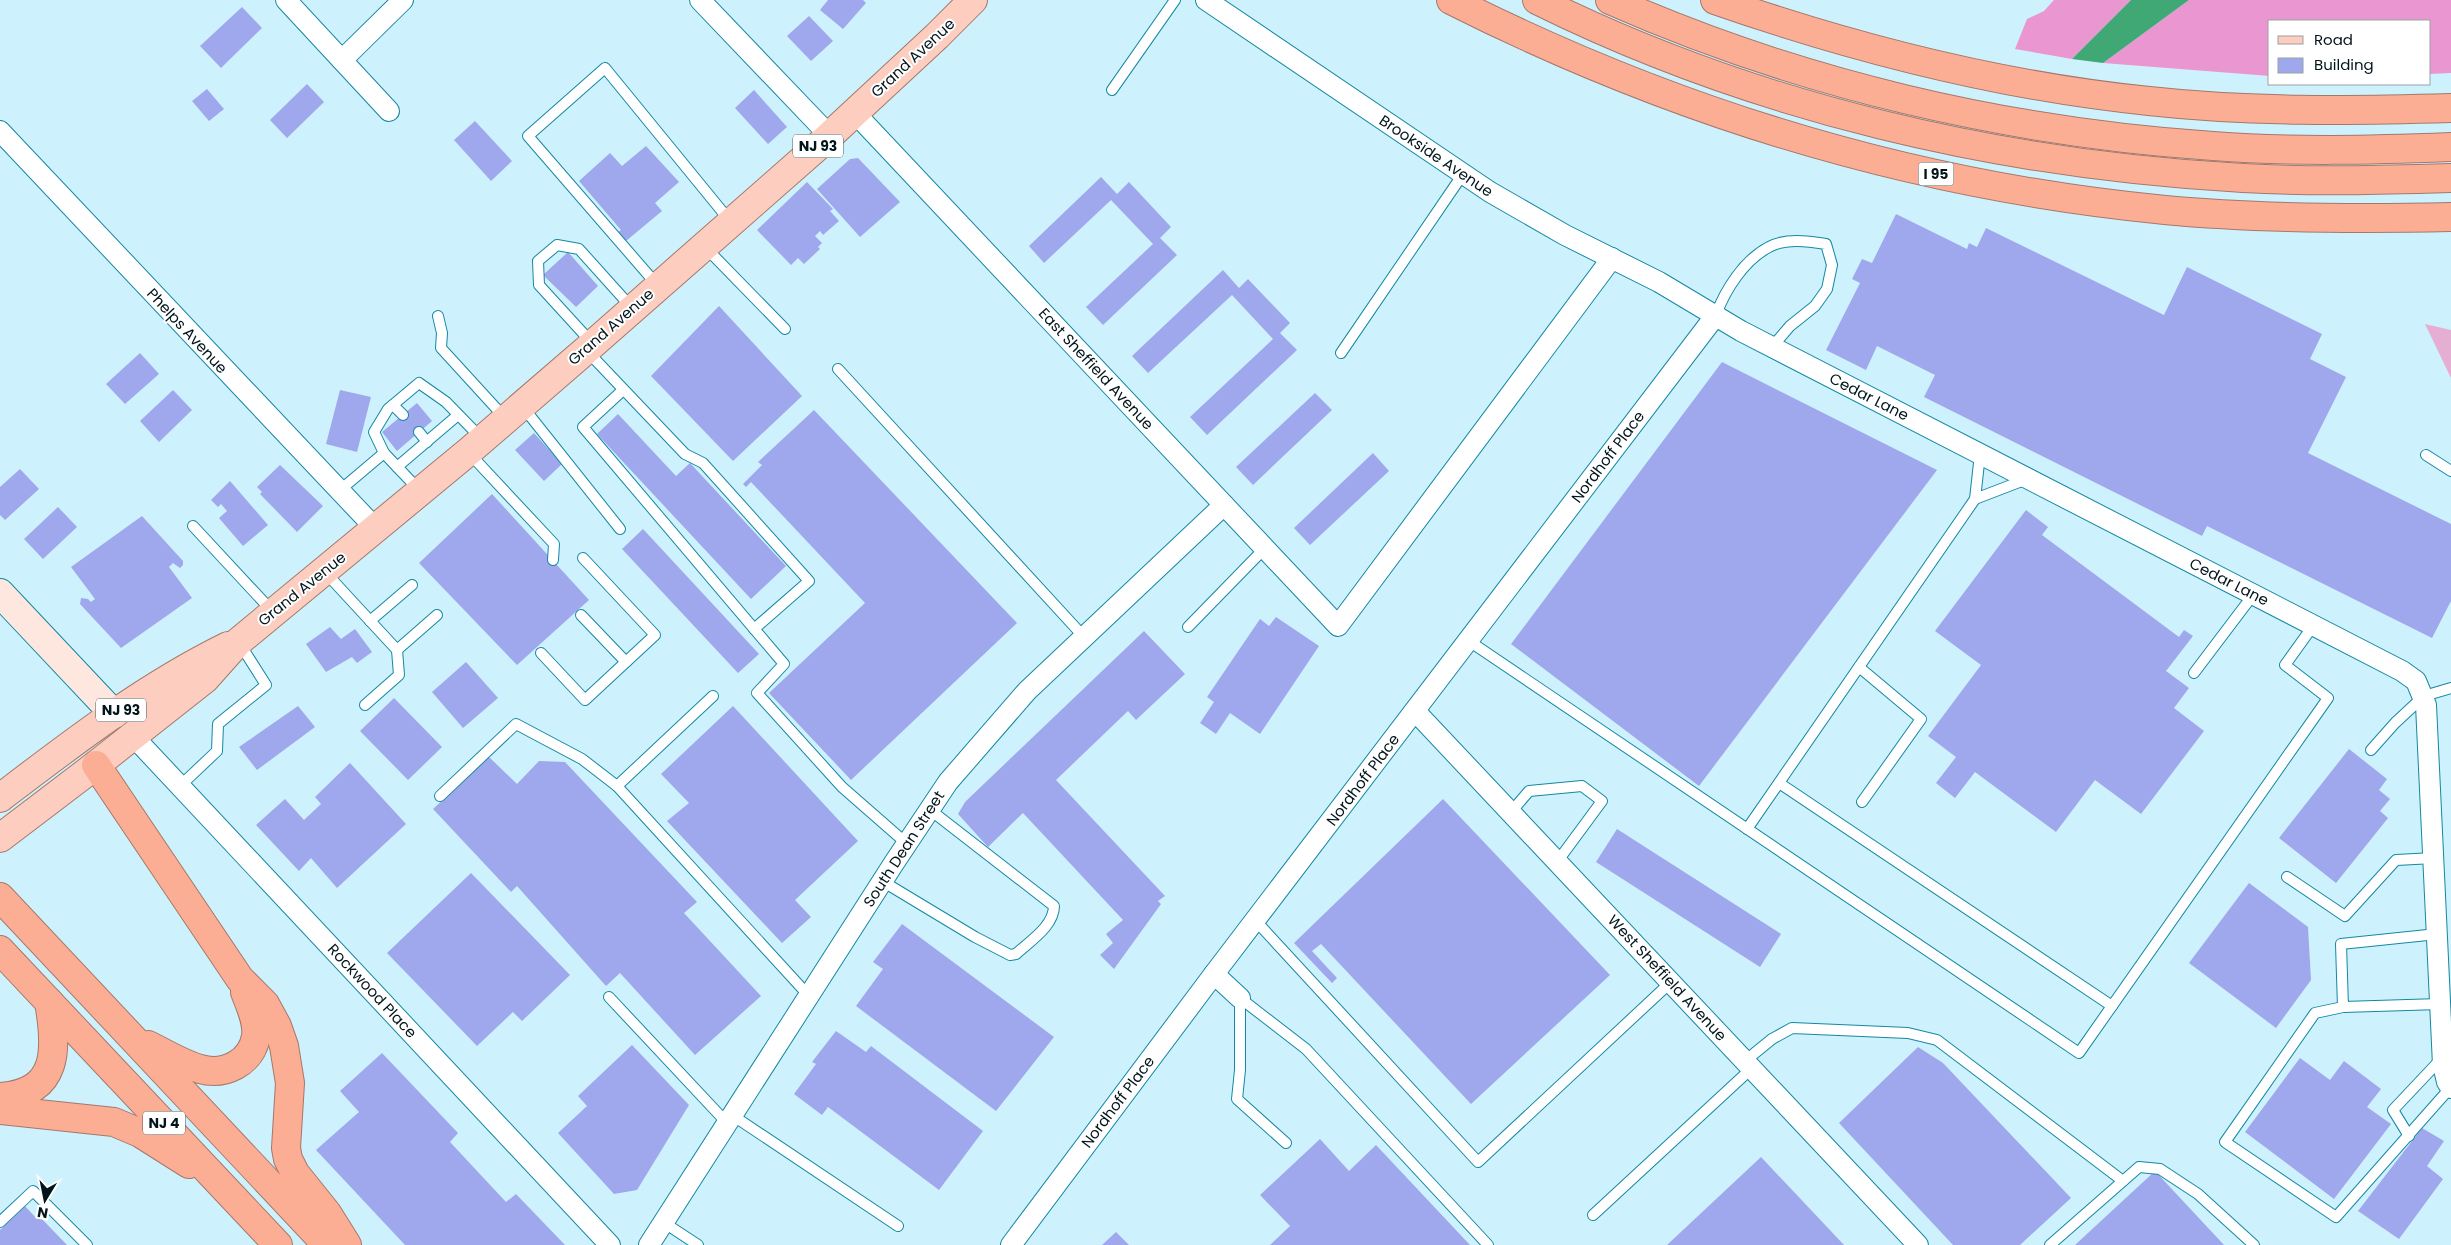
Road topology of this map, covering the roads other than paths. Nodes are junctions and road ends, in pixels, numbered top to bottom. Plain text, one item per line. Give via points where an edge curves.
1 (286, 0) edge
2 (404, 0) edge
3 (700, 0) edge
4 (973, 0) edge
5 (1175, 0) edge
6 (1206, 0) edge
7 (1451, 0) edge
8 (1537, 0) edge
9 (1610, 0) edge
10 (1716, 0) edge
11 (342, 60) junction
12 (1112, 90) dead end
13 (2451, 108) edge
14 (388, 111) dead end
15 (854, 112) junction
16 (0, 131) edge
17 (828, 135) junction
18 (2451, 147) edge
19 (1463, 174) junction
20 (2451, 178) edge
21 (2451, 216) edge
22 (731, 222) junction
23 (704, 246) junction
24 (1612, 258) junction
25 (658, 286) junction
26 (1678, 292) joint
27 (633, 308) junction
28 (1716, 315) junction
29 (438, 316) dead end
30 (784, 329) dead end
31 (589, 347) junction
32 (1772, 347) junction
33 (1341, 353) dead end
34 (838, 369) dead end
35 (623, 390) junction
36 (393, 405) junction
37 (514, 412) junction
38 (403, 415) dead end
39 (458, 415) junction
40 (419, 432) dead end
41 (426, 442) junction
42 (476, 446) junction
43 (384, 453) junction
44 (1980, 454) junction
45 (2426, 455) dead end
46 (397, 467) junction
47 (2451, 471) edge
48 (2027, 478) junction
49 (339, 491) junction
50 (421, 492) junction
51 (1975, 498) junction
52 (1224, 505) junction
53 (194, 526) dead end
54 (376, 529) junction
55 (620, 529) dead end
56 (1265, 548) junction
57 (583, 558) dead end
58 (553, 560) dead end
59 (324, 571) junction
60 (412, 585) dead end
61 (0, 593) edge
62 (2253, 595) junction
63 (274, 613) junction
64 (581, 615) dead end
65 (437, 616) dead end
66 (370, 621) junction
67 (2313, 626) junction
68 (1188, 627) dead end
69 (754, 629) junction
70 (1084, 637) junction
71 (1469, 641) junction
72 (238, 642) junction
73 (397, 650) junction
74 (541, 653) dead end
75 (626, 662) junction
76 (1859, 667) junction
77 (2194, 674) dead end
78 (2451, 688) edge
79 (713, 696) dead end
80 (2424, 696) junction
81 (365, 704) dead end
82 (1416, 711) junction
83 (114, 714) junction
84 (134, 736) junction
85 (2371, 750) dead end
86 (96, 765) junction
87 (1779, 783) junction
88 (180, 786) junction
89 (617, 786) junction
90 (440, 796) dead end
91 (0, 798) edge
92 (1862, 802) dead end
93 (929, 809) junction
94 (1512, 811) junction
95 (1747, 829) junction
96 (0, 838) edge
97 (906, 843) junction
98 (2434, 858) junction
99 (1558, 862) junction
100 (2287, 877) dead end
101 (882, 881) junction
102 (0, 898) edge
103 (1256, 920) junction
104 (2442, 943) edge
105 (0, 950) edge
106 (1214, 974) junction
107 (240, 979) junction
108 (1671, 982) junction
109 (809, 996) junction
110 (609, 997) dead end
111 (1240, 998) junction
112 (49, 1002) junction
113 (2440, 1004) junction
114 (2112, 1006) junction
115 (2343, 1008) junction
116 (132, 1038) junction
117 (2442, 1058) junction
118 (1748, 1065) junction
119 (2451, 1087) edge
120 (0, 1097) edge
121 (0, 1110) edge
122 (730, 1119) junction
123 (2409, 1136) junction
124 (1286, 1143) dead end
125 (2123, 1181) junction
126 (223, 1186) junction
127 (1593, 1215) dead end
128 (0, 1222) edge
129 (664, 1222) junction
130 (898, 1226) dead end
131 (87, 1245) edge
132 (278, 1245) edge
133 (327, 1245) edge
134 (347, 1245) edge
135 (610, 1245) edge
136 (649, 1245) edge
137 (698, 1245) edge
138 (1011, 1245) edge
139 (1488, 1245) edge
140 (1918, 1245) edge
141 (2050, 1245) edge
142 (2254, 1245) edge

1 - 11 street
2 - 11 street
3 - 17 street
4 - 15 main road, Grand Avenue / NJ 93
5 - 12 lane
6 - 19 street, Brookside Avenue
7 - 21 highway, I 95 via 1590,65 1717,114 1838,151 1954,178 2070,199 2167,210 2301,217
8 - 20 highway, I 95 via 1614,35 1736,81 1829,110 1964,143 2100,166 2216,177 2339,181
9 - 18 highway via 1710,41 1796,69 1899,97 2027,125 2214,146 2304,150
10 - 13 highway via 1784,24 1888,54 2034,86 2207,106 2325,110
11 - 14 street
15 - 17 main road, Grand Avenue / NJ 93
15 - 52 street, East Sheffield Avenue
16 - 49 street, Phelps Avenue
17 - 22 main road, Grand Avenue / NJ 93
19 - 24 street, Brookside Avenue via 1517,208
19 - 33 lane
22 - 23 main road, Grand Avenue / NJ 93
22 - 25 lane via 605,68 528,136
23 - 25 main road, Grand Avenue / NJ 93
23 - 30 lane
24 - 26 street, Brookside Avenue
24 - 56 street, East Sheffield Avenue via 1338,626
25 - 27 main road, Grand Avenue / NJ 93
26 - 28 street, Cedar Lane
27 - 31 main road, Grand Avenue / NJ 93
27 - 31 lane via 579,249 557,245 538,262 539,285
28 - 32 street, Cedar Lane
28 - 32 lane via 1722,298 1749,262 1770,246 1803,240 1826,244 1832,265 1827,289 1815,306 1790,326
28 - 71 street, Nordhoff Place
29 - 37 lane via 441,348
31 - 35 lane
31 - 37 main road, Grand Avenue / NJ 93
32 - 44 street, Cedar Lane
34 - 70 lane
35 - 69 lane via 583,426
35 - 69 lane via 685,454 703,463 809,581
36 - 38 lane
36 - 39 lane via 419,383
36 - 43 lane via 374,432
37 - 42 main road, Grand Avenue / NJ 93
37 - 55 lane
39 - 41 lane
39 - 42 lane
40 - 41 lane
41 - 46 lane
42 - 50 main road, Grand Avenue / NJ 93
42 - 58 lane via 554,544
43 - 46 lane
43 - 49 lane
44 - 48 street, Cedar Lane
44 - 51 lane
45 - 47 lane
46 - 50 lane
48 - 51 lane
48 - 62 street, Cedar Lane
49 - 54 street, Phelps Avenue
50 - 54 main road, Grand Avenue / NJ 93
51 - 76 lane
52 - 56 street, East Sheffield Avenue
52 - 70 street, South Dean Street
53 - 63 lane
54 - 59 main road, Grand Avenue / NJ 93
56 - 68 lane
57 - 75 lane via 655,635
59 - 63 main road, Grand Avenue / NJ 93
59 - 66 lane
60 - 66 lane
61 - 83 street
62 - 67 street, Cedar Lane
62 - 77 lane
63 - 72 main road, Grand Avenue / NJ 93
64 - 75 lane
65 - 73 lane
66 - 73 lane
67 - 80 street, Cedar Lane via 2402,671 2416,681
67 - 114 lane via 2284,665 2328,698
69 - 97 lane via 784,664 757,693 842,787
70 - 93 street, South Dean Street via 1027,691 988,734
71 - 82 street, Nordhoff Place
71 - 95 lane
72 - 83 main road, Grand Avenue / NJ 93 via 188,666
72 - 84 main road, Grand Avenue / NJ 93 via 205,679
72 - 88 lane via 266,685 218,724 217,751
73 - 81 lane via 399,675
74 - 75 lane via 585,700
76 - 87 lane
76 - 92 lane via 1921,719
78 - 80 lane
79 - 89 lane
80 - 85 lane
80 - 98 street, Cedar Lane
82 - 94 street, West Sheffield Avenue
82 - 103 street, Nordhoff Place
83 - 91 main road, Grand Avenue / NJ 93
84 - 86 main road, Grand Avenue / NJ 93
84 - 88 street, Rockwood Place
86 - 96 main road, Grand Avenue / NJ 93
86 - 107 highway
87 - 95 lane
87 - 114 lane
88 - 135 street, Rockwood Place
89 - 90 lane via 582,759 516,724
89 - 109 lane
93 - 97 street, South Dean Street
93 - 101 lane via 1054,906 1054,914 1047,926 1016,954 1010,955
94 - 99 street, West Sheffield Avenue
94 - 99 lane via 1529,791 1582,786 1602,802
95 - 114 lane via 2079,1053
97 - 101 street, South Dean Street
98 - 100 lane via 2396,860 2345,916
98 - 104 street, Cedar Lane
99 - 108 street, West Sheffield Avenue
101 - 109 street, South Dean Street
102 - 116 highway, NJ 4
103 - 106 street, Nordhoff Place
103 - 108 lane via 1478,1162
104 - 113 street, Cedar Lane
104 - 115 lane via 2341,944
105 - 112 highway, NJ 4
106 - 111 street
106 - 138 street, Nordhoff Place
107 - 116 highway via 254,1015 256,1035 248,1053 234,1067 224,1071 200,1069
107 - 134 highway via 266,1004 284,1046 290,1082 288,1159
108 - 118 street, West Sheffield Avenue
109 - 122 street, South Dean Street
110 - 122 lane
111 - 124 lane via 1237,1099
111 - 139 lane via 1306,1049
112 - 120 highway via 55,1045 51,1066 31,1088
112 - 126 highway, NJ 4
113 - 115 lane
113 - 117 street, Cedar Lane
115 - 123 lane via 2315,1013 2225,1142 2336,1217
116 - 133 highway, NJ 4
117 - 119 street, Cedar Lane via 2444,1074
117 - 123 lane via 2393,1110
118 - 125 lane via 1772,1039 1792,1028 1908,1033 1937,1040
118 - 127 lane
118 - 140 street, West Sheffield Avenue
119 - 123 lane
121 - 126 highway via 114,1122 140,1133
122 - 129 street, South Dean Street
122 - 130 lane
125 - 141 lane
125 - 142 lane via 2139,1167 2160,1169 2198,1194
126 - 132 highway, NJ 4
128 - 131 lane via 33,1191
129 - 136 street, South Dean Street
129 - 137 lane

